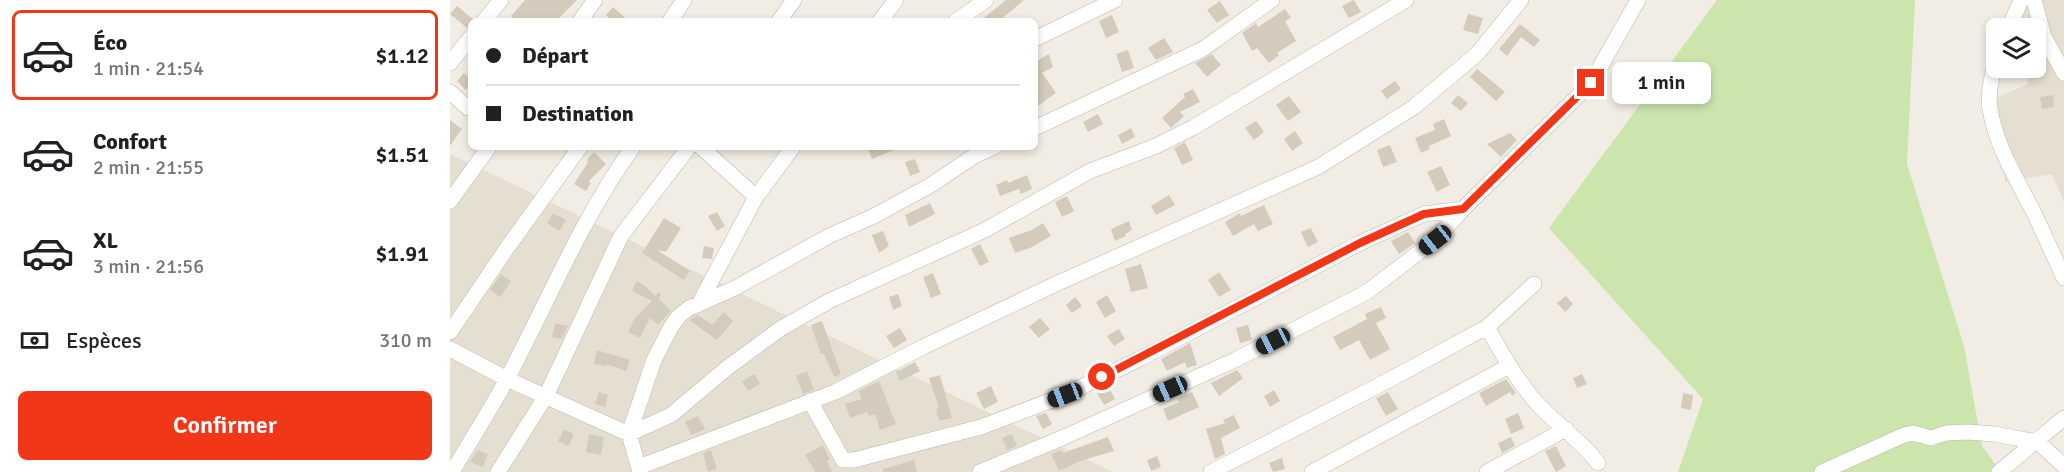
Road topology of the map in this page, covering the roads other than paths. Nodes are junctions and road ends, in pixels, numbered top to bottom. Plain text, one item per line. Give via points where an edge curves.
1 (501, 0) edge
2 (595, 0) edge
3 (684, 0) edge
4 (794, 0) edge
5 (896, 0) edge
6 (986, 0) edge
7 (1115, 0) edge
8 (1272, 0) edge
9 (1406, 0) edge
10 (1521, 0) edge
11 (1638, 0) edge
12 (2021, 0) edge
13 (2034, 0) edge
14 (486, 18) edge
15 (582, 18) edge
16 (672, 18) edge
17 (781, 18) edge
18 (882, 18) edge
19 (960, 18) edge
20 (2013, 18) edge
21 (1038, 38) edge
22 (468, 41) edge
23 (450, 63) edge
24 (2064, 73) edge
25 (1992, 78) edge
26 (450, 92) edge
27 (468, 108) dead end
28 (1038, 127) edge
29 (487, 150) edge
30 (578, 150) edge
31 (631, 150) edge
32 (687, 150) edge
33 (704, 150) edge
34 (793, 150) edge
35 (987, 150) edge
36 (756, 197) junction
37 (450, 201) edge
38 (1463, 209) junction
39 (2064, 278) edge
40 (1534, 284) dead end
41 (699, 304) junction
42 (1488, 327) junction
43 (450, 332) edge
44 (450, 349) edge
45 (1509, 366) junction
46 (507, 379) junction
47 (546, 396) junction
48 (810, 401) junction
49 (2064, 418) edge
50 (1566, 429) junction
51 (629, 434) junction
52 (2038, 442) junction
53 (1598, 464) dead end
54 (2064, 466) edge
55 (639, 469) edge
56 (452, 472) edge
57 (498, 472) edge
58 (980, 472) edge
59 (1211, 472) edge
60 (1312, 472) edge
61 (1486, 472) edge
62 (1822, 472) edge
63 (1999, 472) edge

1 - 14 street
2 - 15 street
3 - 16 street
4 - 17 street
5 - 18 street
6 - 19 street
7 - 21 street
8 - 28 street via 1203,49
9 - 51 street via 1194,127 1090,171 986,230 829,301 762,340 671,415
10 - 48 street via 1477,54 1414,107 1318,167 1058,283
11 - 38 street via 1591,83
12 - 20 street
13 - 24 street via 2044,37
22 - 23 street
25 - 39 street via 1989,106 1995,132
26 - 27 street
29 - 37 street
30 - 43 street
31 - 46 street via 565,259
32 - 47 street via 621,236
33 - 36 street
34 - 36 street
35 - 41 street via 874,216
36 - 41 street
38 - 48 street via 1424,214 1065,395 981,427 843,460
38 - 58 street via 1435,240 1367,292 1235,360
40 - 42 street
41 - 51 street via 689,308 671,327 654,360
42 - 45 street
42 - 59 street
44 - 46 street
45 - 50 street via 1536,402
45 - 60 street
46 - 47 street
46 - 56 street
47 - 51 street
47 - 57 street
48 - 55 street
49 - 52 street
50 - 53 street
50 - 61 street
51 - 55 street
52 - 54 street
52 - 62 street via 1968,432 1931,438 1913,434
52 - 63 street

